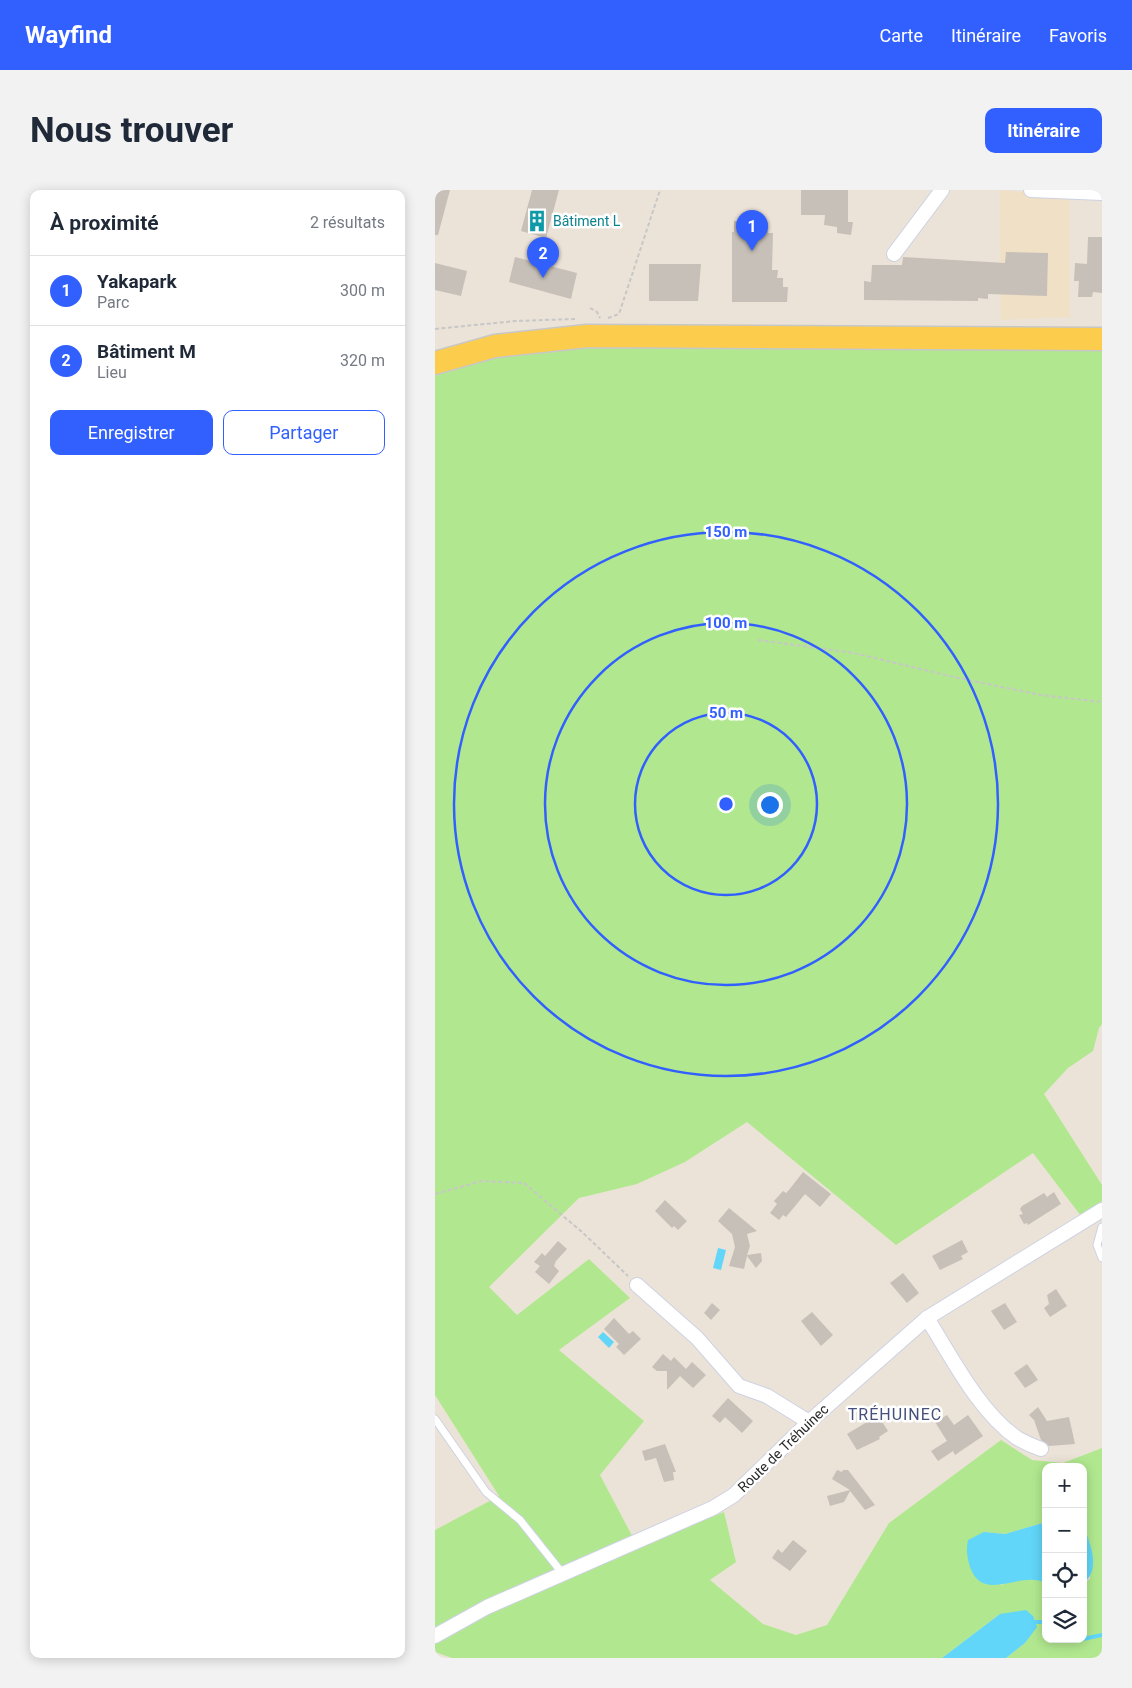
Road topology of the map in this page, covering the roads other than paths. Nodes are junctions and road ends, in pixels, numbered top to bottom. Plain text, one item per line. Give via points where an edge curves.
1 (943, 190) edge
2 (1031, 190) edge
3 (1102, 193) edge
4 (895, 254) dead end
5 (1102, 339) edge
6 (435, 363) edge
7 (1101, 1215) edge
8 (1102, 1228) edge
9 (1102, 1258) edge
10 (637, 1285) road end
11 (927, 1318) junction
12 (435, 1419) edge
13 (809, 1422) junction
14 (1041, 1450) dead end
15 (563, 1574) junction
16 (435, 1636) edge

1 - 4 street
2 - 3 street
5 - 6 main road via 587,336 495,346
7 - 11 street, Route de Tréhuinec
8 - 9 lane via 1097,1245
10 - 13 street via 697,1338 739,1386 767,1396
11 - 13 street, Route de Tréhuinec
11 - 14 street via 994,1418 1017,1438
12 - 15 lane via 485,1492 520,1520
13 - 15 street, Route de Tréhuinec via 734,1495 713,1508
15 - 16 street, Route de Tréhuinec via 487,1607

